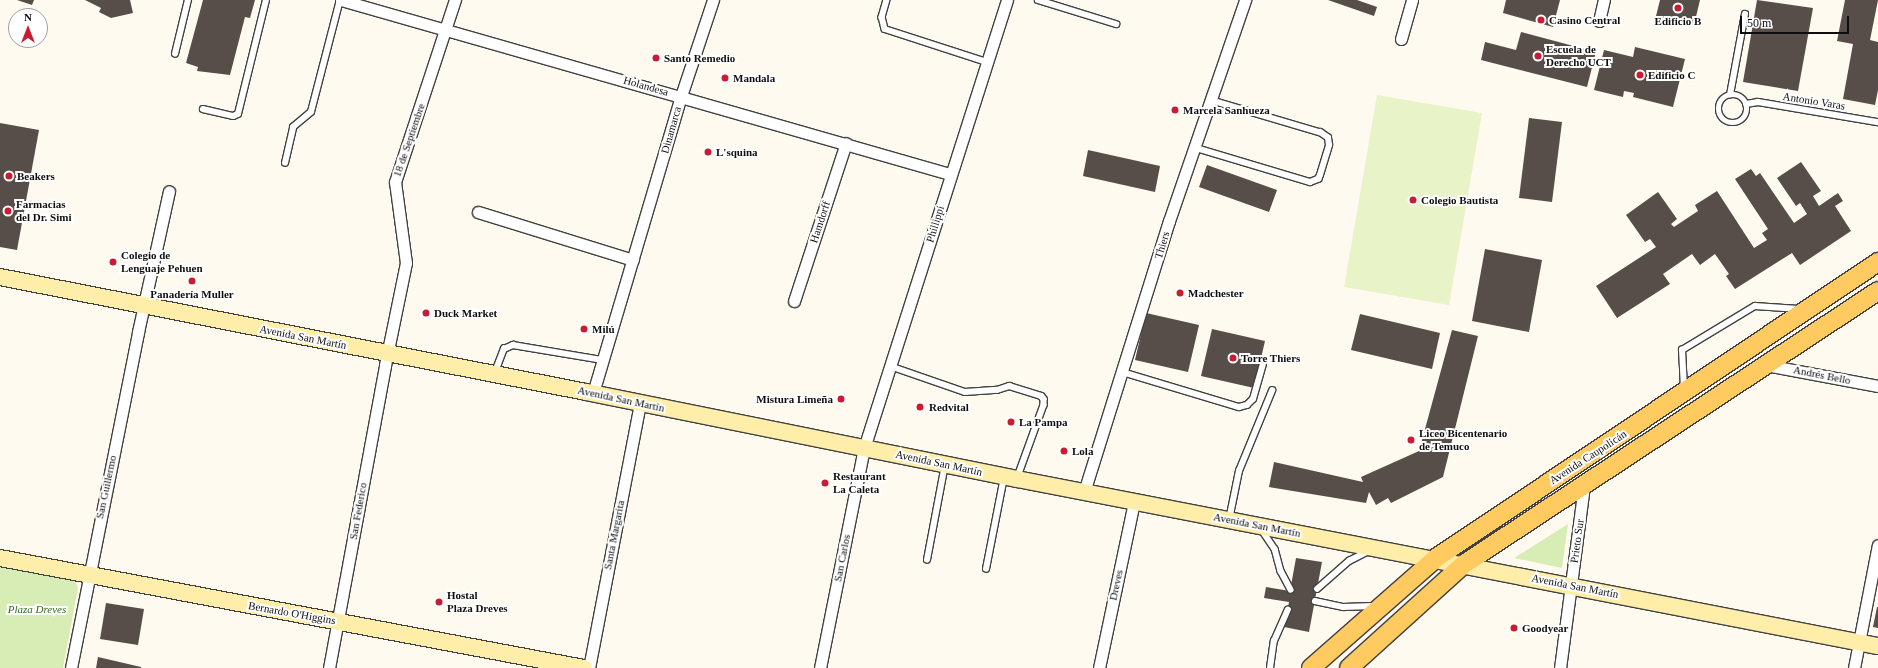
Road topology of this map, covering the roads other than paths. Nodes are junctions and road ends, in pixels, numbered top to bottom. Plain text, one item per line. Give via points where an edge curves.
1 (188, 0) edge
2 (266, 0) edge
3 (340, 0) edge
4 (455, 0) edge
5 (713, 0) edge
6 (887, 0) edge
7 (1007, 0) edge
8 (1038, 0) edge
9 (1245, 0) edge
10 (1412, 0) edge
11 (1604, 0) edge
12 (1745, 14) dead end
13 (1599, 21) dead end
14 (1116, 24) dead end
15 (447, 29) junction
16 (1401, 39) dead end
17 (175, 54) dead end
18 (987, 62) junction
19 (1730, 95) junction
20 (681, 96) junction
21 (1212, 101) junction
22 (1746, 104) junction
23 (203, 109) dead end
24 (1878, 122) edge
25 (846, 143) junction
26 (1196, 148) junction
27 (285, 163) dead end
28 (950, 174) junction
29 (169, 191) dead end
30 (478, 212) dead end
31 (633, 260) junction
32 (1878, 262) edge
33 (0, 277) edge
34 (1878, 291) edge
35 (794, 301) dead end
36 (143, 306) junction
37 (1808, 310) junction
38 (387, 354) junction
39 (603, 360) junction
40 (1766, 364) junction
41 (890, 366) junction
42 (1262, 366) dead end
43 (1122, 372) junction
44 (495, 374) junction
45 (1878, 386) edge
46 (1272, 391) dead end
47 (593, 393) junction
48 (1685, 394) junction
49 (640, 403) junction
50 (864, 448) junction
51 (945, 464) junction
52 (1010, 478) junction
53 (1584, 486) junction
54 (1084, 492) junction
55 (1134, 502) junction
56 (1229, 520) junction
57 (1257, 525) junction
58 (1878, 545) edge
59 (1383, 549) junction
60 (0, 558) edge
61 (1436, 558) junction
62 (927, 560) dead end
63 (1464, 564) junction
64 (986, 569) dead end
65 (88, 575) junction
66 (1571, 585) junction
67 (1317, 589) dead end
68 (1290, 590) dead end
69 (1315, 601) dead end
70 (1381, 606) junction
71 (1288, 610) dead end
72 (338, 621) junction
73 (1859, 642) junction
74 (1878, 646) edge
75 (71, 668) edge
76 (329, 668) edge
77 (584, 668) edge
78 (589, 668) edge
79 (820, 668) edge
80 (1099, 668) edge
81 (1270, 668) edge
82 (1311, 668) edge
83 (1349, 668) edge
84 (1560, 668) edge
85 (1854, 668) edge

1 - 17 lane
2 - 23 lane via 238,114 233,116
3 - 15 street, Holandesa
3 - 27 lane via 311,112 293,128
4 - 15 street, 18 de Septiembre
5 - 20 street, Dinamarca
6 - 18 lane via 882,17 885,29
7 - 18 street, Phillippi
8 - 14 lane
9 - 21 street, Thiers
10 - 16 street
11 - 13 street
12 - 19 lane
15 - 20 street, Holandesa
15 - 38 street, 18 de Septiembre via 395,182 406,263
18 - 28 street, Phillippi
19 - 22 lane via 1741,97
19 - 22 lane via 1724,97 1718,106 1718,112 1725,121 1741,121 1747,112
20 - 25 street, Holandesa
20 - 31 street, Dinamarca
21 - 26 street, Thiers
21 - 26 lane via 1321,133 1328,138 1329,145 1320,175 1318,180 1310,182
22 - 24 lane, Antonio Varas via 1758,102
25 - 28 street, Holandesa
25 - 35 street, Hamdorff
26 - 43 street, Thiers
28 - 41 street, Phillippi
29 - 36 street, San Guillermo
30 - 31 street
31 - 39 street, Dinamarca
32 - 37 main road, Avenida Caupolicán
33 - 36 main road, Avenida San Martín
34 - 40 main road, Avenida Caupolicán
36 - 38 main road, Avenida San Martín
36 - 65 street, San Guillermo
37 - 48 main road, Avenida Caupolicán
37 - 48 lane via 1755,306 1682,350
38 - 44 main road, Avenida San Martín
38 - 72 street, San Federico
39 - 44 lane via 513,345 502,353
39 - 47 street, Dinamarca
40 - 45 street, Andrés Bello
40 - 53 main road, Avenida Caupolicán
41 - 50 street, Phillippi
41 - 52 lane via 965,392 997,390 1009,386 1041,396 1044,405
42 - 43 lane via 1253,399 1247,405 1239,407
43 - 54 street, Thiers
44 - 47 main road, Avenida San Martín
46 - 56 lane via 1239,471
47 - 49 main road, Avenida San Martín
48 - 61 main road, Avenida Caupolicán
49 - 50 main road, Avenida San Martín
49 - 78 street, Santa Margarita
50 - 51 main road, Avenida San Martín
50 - 79 street, San Carlos
51 - 52 main road, Avenida San Martín
51 - 62 lane
52 - 54 main road, Avenida San Martín
52 - 64 lane
53 - 63 main road, Avenida Caupolicán
53 - 66 street, Prieto Sur
54 - 55 main road, Avenida San Martín
55 - 56 main road, Avenida San Martín
55 - 80 street, Dreves
56 - 57 main road, Avenida San Martín
57 - 59 main road, Avenida San Martín
57 - 68 lane via 1275,549
58 - 73 street
59 - 61 main road, Avenida San Martín
59 - 67 lane via 1348,561
60 - 65 main road, Bernardo O'Higgins
61 - 63 main road, Avenida San Martín
61 - 70 main road, Avenida Caupolicán
63 - 66 main road, Avenida San Martín
63 - 83 main road, Avenida Caupolicán
65 - 72 main road, Bernardo O'Higgins
65 - 75 street, San Guillermo
66 - 73 main road, Avenida San Martín
66 - 84 street, Prieto Sur
69 - 70 lane via 1343,607
70 - 82 main road, Avenida Caupolicán
71 - 81 lane via 1274,641
72 - 76 street, San Federico
72 - 77 main road, Bernardo O'Higgins
73 - 74 main road, Avenida San Martín
73 - 85 street

